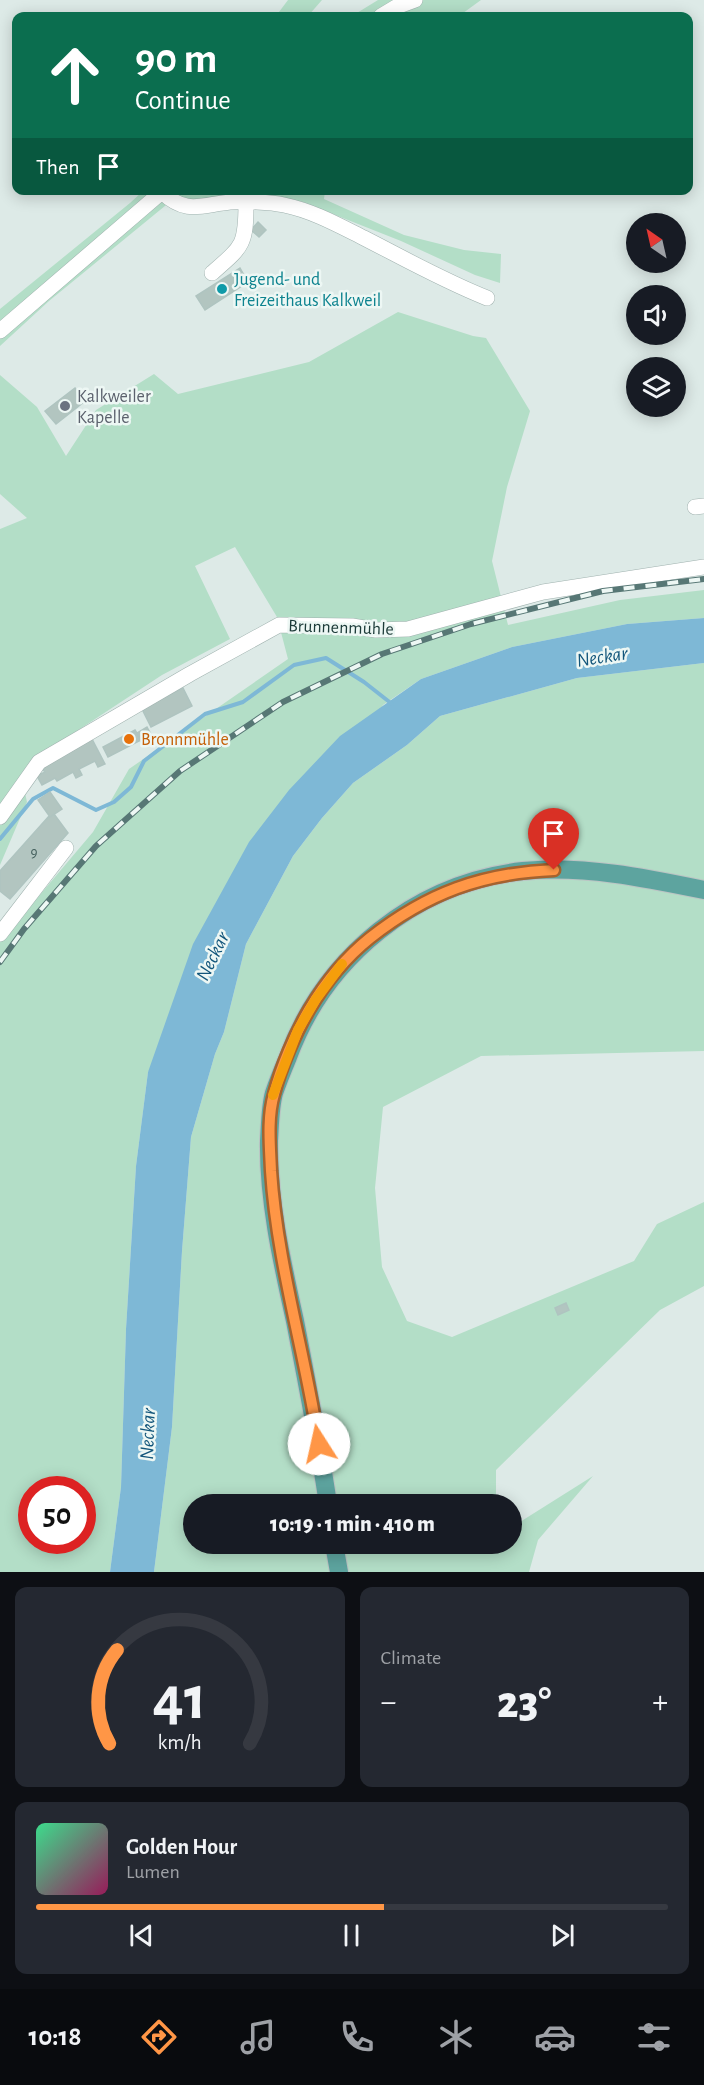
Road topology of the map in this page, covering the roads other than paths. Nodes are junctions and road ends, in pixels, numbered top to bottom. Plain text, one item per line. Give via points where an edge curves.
1 (415, 0) edge
2 (388, 12) edge
3 (158, 195) edge
4 (166, 195) edge
5 (246, 203) junction
6 (212, 273) dead end
7 (487, 298) dead end
8 (0, 332) edge
9 (704, 567) edge
10 (0, 817) edge
11 (66, 848) dead end
12 (704, 890) edge
13 (0, 934) edge
14 (326, 1494) edge
15 (336, 1554) edge
16 (339, 1572) edge

1 - 2 street
3 - 8 street
4 - 5 street via 183,207
5 - 6 street via 246,236 235,253
5 - 7 street via 283,205 318,215 451,284
9 - 10 street, Brunnenmühle via 543,592 408,629 279,626 39,762
11 - 13 street
12 - 14 main road via 566,870 493,876 444,892 391,921 346,960 316,999 298,1030 273,1095 269,1141 275,1218
15 - 16 main road

